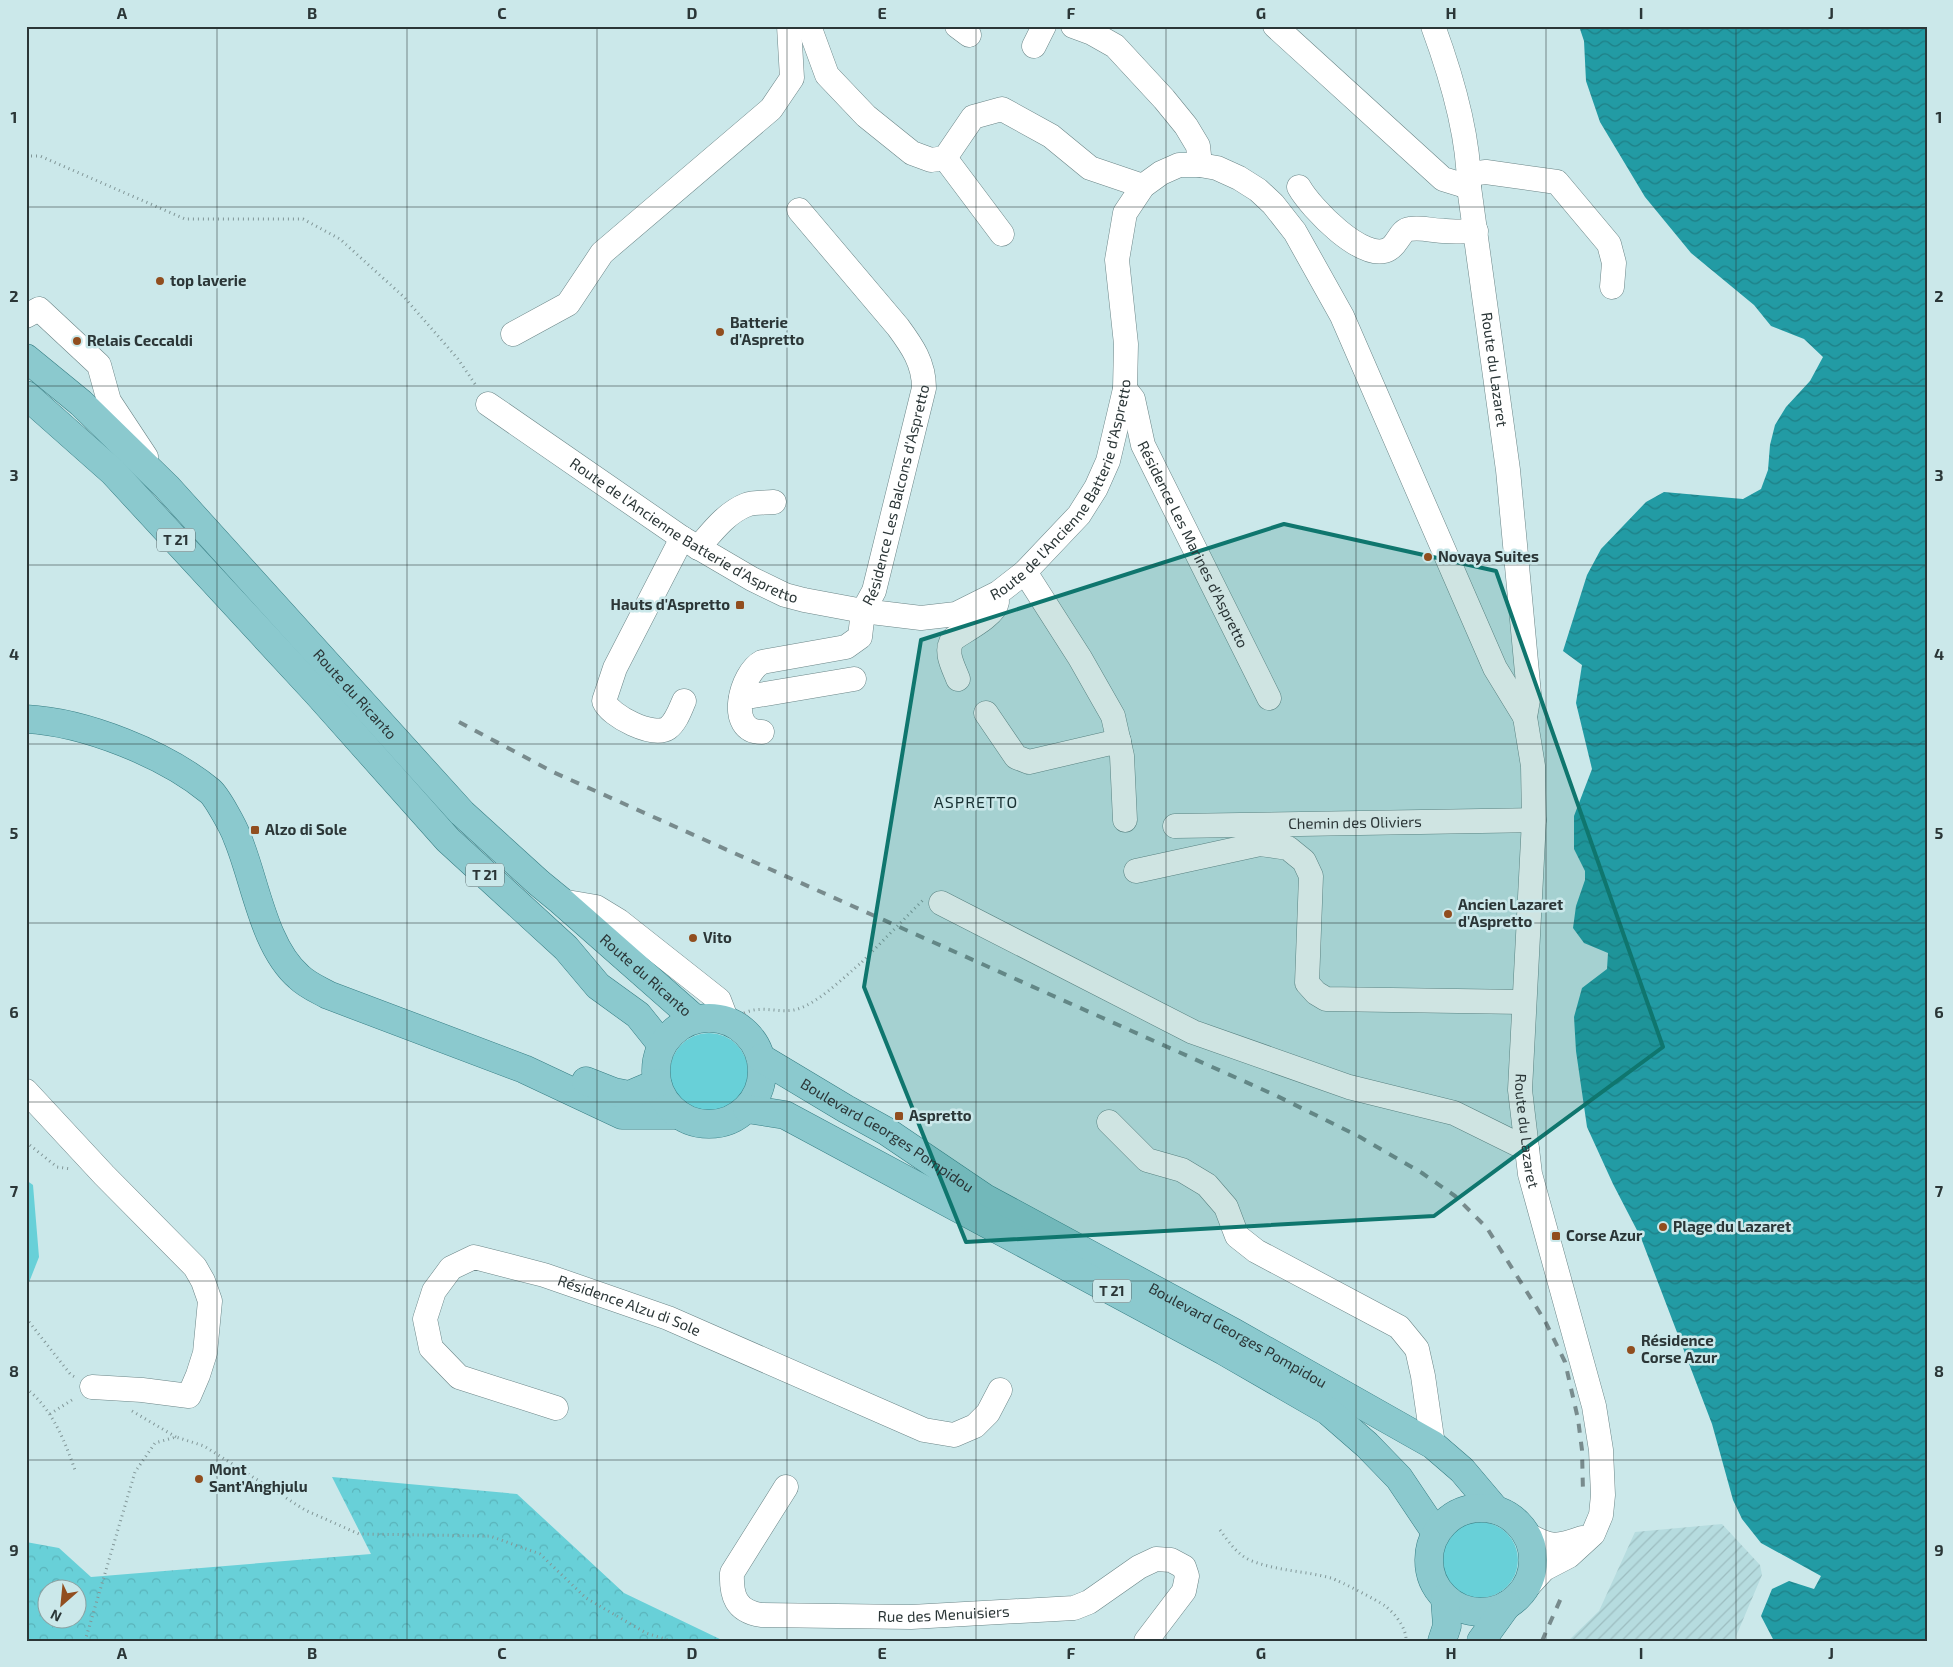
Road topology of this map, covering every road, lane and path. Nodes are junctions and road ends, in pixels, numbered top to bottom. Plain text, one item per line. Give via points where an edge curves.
1 (789, 26) edge
2 (809, 26) edge
3 (1073, 26) edge
4 (1275, 26) edge
5 (1433, 26) edge
6 (26, 156) edge
7 (945, 158) junction
8 (1200, 164) junction
9 (1469, 180) junction
10 (1143, 186) junction
11 (1300, 187) dead end
12 (799, 210) dead end
13 (1476, 230) junction
14 (1002, 234) dead end
15 (1612, 287) dead end
16 (26, 316) edge
17 (513, 334) dead end
18 (26, 358) edge
19 (1126, 389) junction
20 (26, 395) edge
21 (488, 404) joint
22 (1397, 444) joint
23 (167, 487) junction
24 (774, 502) dead end
25 (690, 543) junction
26 (1025, 572) junction
27 (998, 593) junction
28 (863, 611) junction
29 (854, 679) dead end
30 (958, 679) dead end
31 (741, 698) junction
32 (1269, 698) dead end
33 (684, 701) dead end
34 (986, 713) dead end
35 (1525, 717) junction
36 (26, 719) edge
37 (762, 732) dead end
38 (1119, 740) junction
39 (1125, 820) dead end
40 (1534, 820) junction
41 (1175, 826) dead end
42 (1136, 871) dead end
43 (561, 900) junction
44 (932, 902) joint
45 (1523, 1002) junction
46 (695, 1019) junction
47 (727, 1021) junction
48 (662, 1045) junction
49 (761, 1058) junction
50 (524, 1069) junction
51 (657, 1083) junction
52 (26, 1091) edge
53 (747, 1109) junction
54 (679, 1115) junction
55 (1109, 1122) dead end
56 (26, 1142) edge
57 (1527, 1149) junction
58 (92, 1162) junction
59 (92, 1387) joint
60 (26, 1388) edge
61 (1000, 1390) dead end
62 (556, 1408) dead end
63 (50, 1414) junction
64 (1432, 1445) junction
65 (75, 1470) dead end
66 (786, 1487) dead end
67 (1495, 1509) junction
68 (1220, 1530) dead end
69 (1436, 1533) junction
70 (1527, 1534) junction
71 (1593, 1534) junction
72 (1445, 1598) junction
73 (1514, 1600) junction
74 (85, 1641) edge
75 (671, 1641) edge
76 (1146, 1641) edge
77 (1406, 1641) edge
78 (1442, 1641) edge
79 (1481, 1641) edge

1 - 17 street via 792,78 771,110 602,253 568,304
2 - 7 street via 827,75 866,116 912,153 931,160
3 - 8 street via 1115,46 1164,99 1198,146
4 - 9 street via 1443,179
5 - 9 street, Route du Lazaret via 1460,119
6 - 21 path via 40,156 185,219 303,218 340,239 404,297 458,359
7 - 10 street via 973,117 1002,109 1051,136 1090,168
7 - 14 street
8 - 10 street, Route de l'Ancienne Batterie d'Aspretto via 1179,165
8 - 22 street, Route de l'Ancienne Batterie d'Aspretto via 1217,168 1258,190 1295,232 1342,316
9 - 13 street, Route du Lazaret
9 - 15 street via 1486,172 1557,182 1609,244 1614,263
10 - 19 street, Route de l'Ancienne Batterie d'Aspretto via 1125,212 1117,260 1126,344
11 - 13 street via 1309,202 1338,229 1370,251 1389,249 1402,233 1411,228
12 - 28 street, Résidence Les Balcons d'Aspretto via 898,327 919,360 924,375 924,388 874,591
13 - 35 street, Route du Lazaret via 1508,470 1529,694
16 - 23 street via 39,309 99,365 109,401
18 - 23 main road, Route du Ricanto / T 21 via 81,403
19 - 26 street, Route de l'Ancienne Batterie d'Aspretto via 1108,462 1096,488 1078,515
19 - 32 street, Résidence Les Marines d'Aspretto via 1133,399 1143,445
20 - 48 main road, Route du Ricanto / T 21 via 113,472 448,840 566,948 598,986 638,1015
21 - 25 street, Route de l'Ancienne Batterie d'Aspretto
22 - 35 street, Route du Lazaret via 1495,668
23 - 43 main road, Route du Ricanto / T 21 via 462,814
24 - 25 street via 747,504
25 - 28 street, Route de l'Ancienne Batterie d'Aspretto via 785,595
25 - 33 street via 615,668 604,701 615,715 659,731 668,728 675,720
26 - 27 street, Route de l'Ancienne Batterie d'Aspretto
26 - 38 street via 1113,716
27 - 28 street, Route de l'Ancienne Batterie d'Aspretto via 956,614 921,618
27 - 30 street via 992,613 949,644 948,652
28 - 31 street via 860,637 855,642 846,647 762,662 749,675
29 - 31 street
31 - 37 street via 739,705 745,727
34 - 38 street via 1016,757 1029,762
35 - 40 street, Route du Lazaret via 1534,766
36 - 50 main road via 46,720 105,735 172,765 212,793 237,836 258,904 280,955 299,977 328,996
38 - 39 street
40 - 41 street, Chemin des Oliviers
40 - 45 street, Route du Lazaret
42 - 45 street via 1260,844 1288,848 1304,861 1311,876 1307,983 1316,993 1326,999
43 - 46 main road, Route du Ricanto / T 21
43 - 47 street via 596,907 619,921 719,1000
44 - 47 path, bridge via 819,998 794,1010 754,1009
44 - 57 street via 1193,1032 1349,1087 1454,1113
45 - 57 street, Route du Lazaret via 1520,1090
46 - 47 main road
46 - 48 main road via 676,1029
47 - 49 main road via 749,1035
48 - 51 main road via 656,1063
49 - 53 main road via 758,1094
49 - 64 main road, Boulevard Georges Pompidou / T 21 via 886,1130 985,1198 1233,1332
50 - 51 main road via 568,1074 629,1095
50 - 54 main road via 622,1115
51 - 54 main road via 669,1106
52 - 58 street
53 - 54 main road via 721,1123 707,1124
53 - 69 main road, Boulevard Georges Pompidou / T 21 via 785,1115 1224,1351 1328,1411 1399,1478
55 - 64 street via 1147,1160 1182,1170 1207,1185 1226,1207 1237,1236 1256,1250 1399,1327 1417,1349
56 - 58 path via 57,1167 75,1170
57 - 71 street, Route du Lazaret via 1530,1174 1594,1406 1601,1450 1602,1495 1601,1516
58 - 59 street via 195,1267 210,1301 205,1353 188,1396
59 - 63 path
60 - 63 path
61 - 62 street, Résidence Alzu di Sole via 988,1414 975,1426 954,1435 924,1430 668,1318 544,1275 474,1257 451,1268 434,1292 425,1319 431,1348 459,1377
63 - 65 path
64 - 67 main road, Boulevard Georges Pompidou / T 21 via 1462,1470
66 - 76 street, Rue des Menuisiers via 732,1573 733,1596 749,1613 911,1617 1074,1608 1089,1602 1139,1567 1156,1559 1171,1560 1184,1567 1187,1576 1184,1591
67 - 69 main road via 1481,1507 1455,1514
67 - 70 main road via 1513,1518
68 - 77 path via 1237,1552 1251,1560 1274,1568 1332,1578 1386,1606 1407,1634
69 - 72 main road via 1428,1560 1430,1574
70 - 71 street via 1551,1546
70 - 73 main road via 1533,1565 1529,1580
71 - 73 street, Route du Lazaret via 1569,1556 1544,1569
72 - 73 main road via 1458,1607 1475,1612 1491,1611
72 - 78 main road via 1447,1626
73 - 79 main road
74 - 75 path via 135,1472 155,1443 176,1437 204,1446 305,1510 359,1534 490,1536 540,1554 586,1598 646,1633

